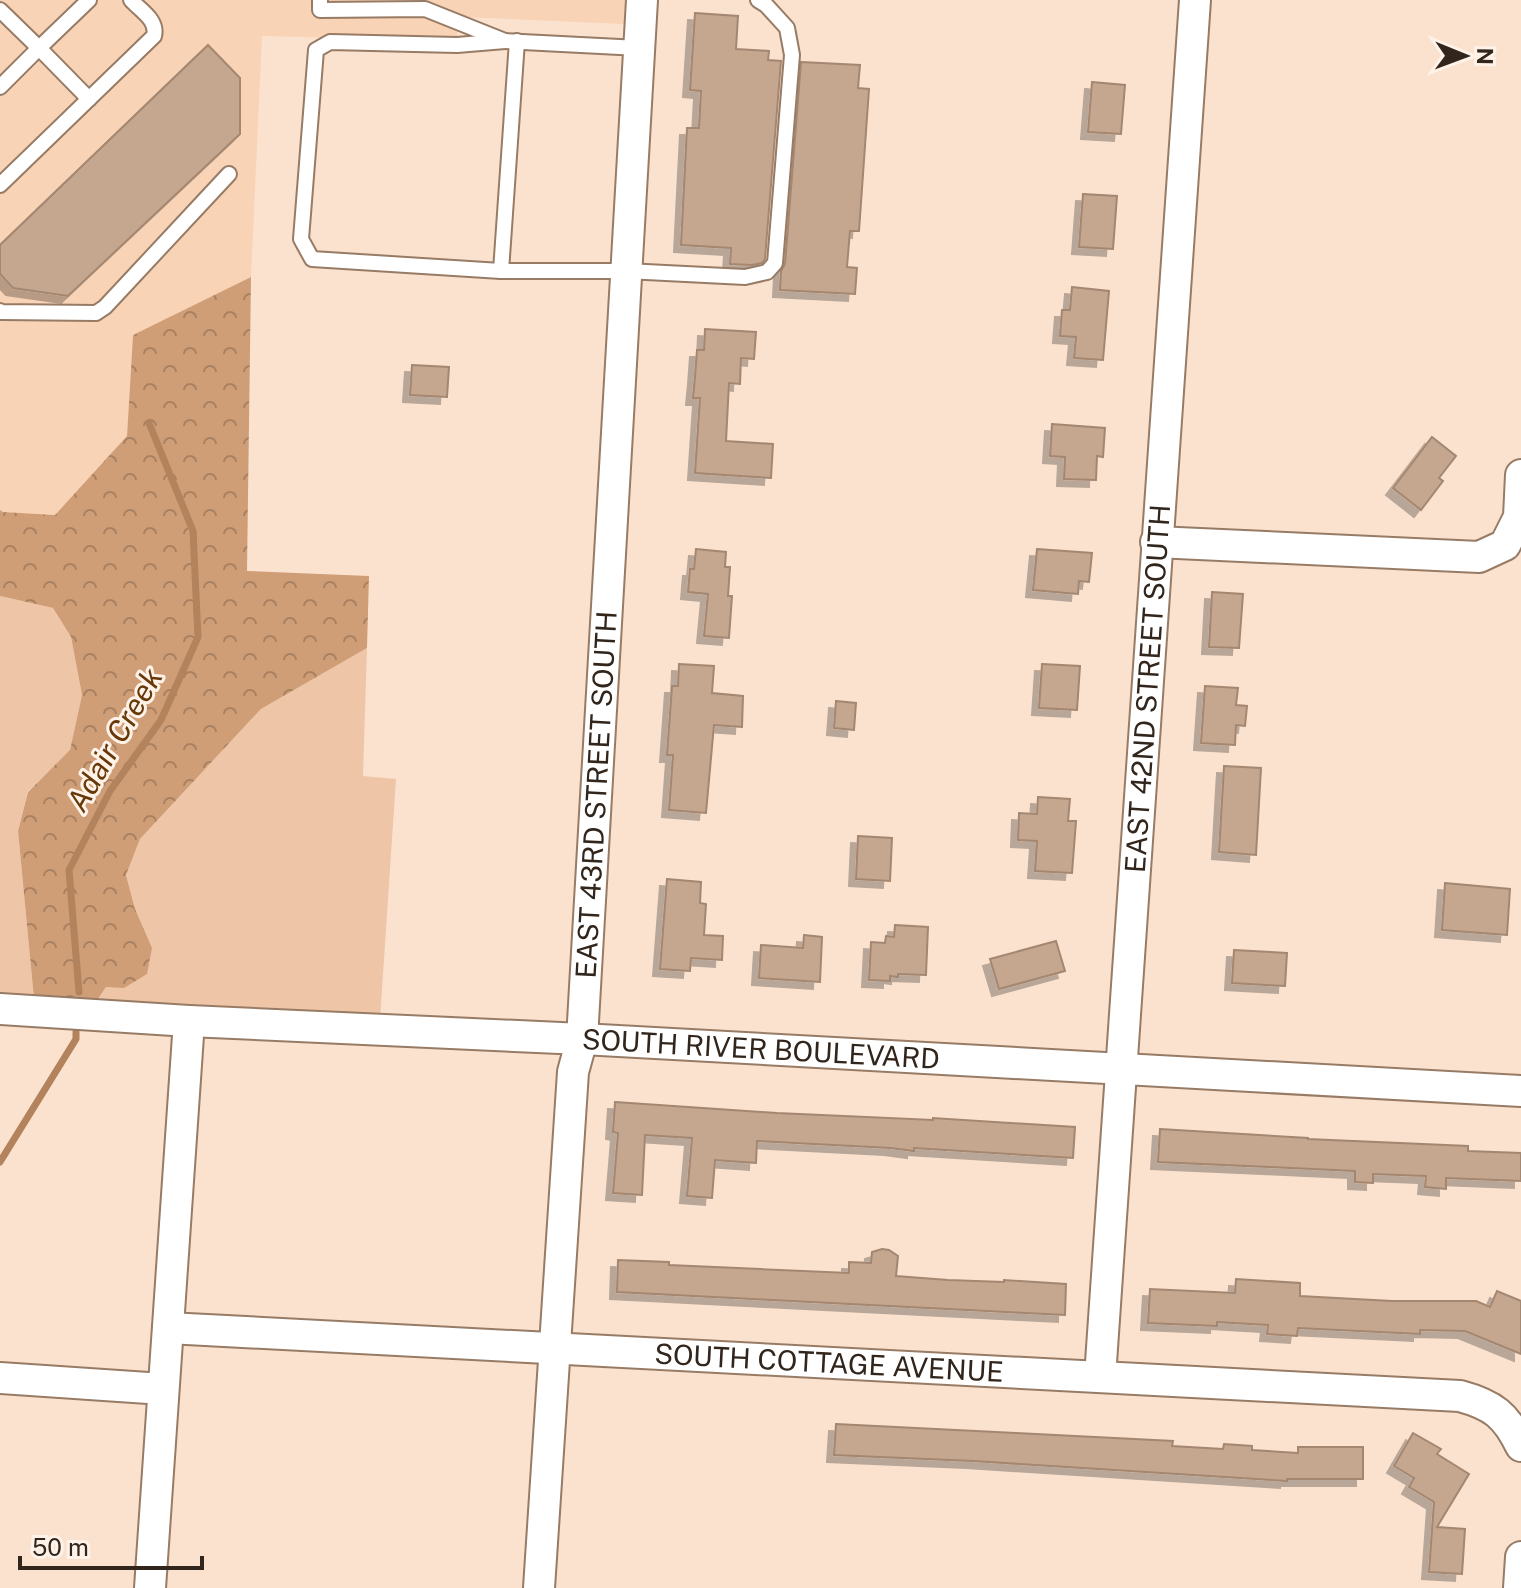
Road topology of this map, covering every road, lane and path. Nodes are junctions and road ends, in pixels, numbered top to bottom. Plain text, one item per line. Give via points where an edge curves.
1 (89, 0) edge
2 (131, 0) edge
3 (320, 0) edge
4 (642, 0) edge
5 (758, 0) edge
6 (1195, 0) edge
7 (0, 10) edge
8 (511, 41) junction
9 (39, 48) junction
10 (639, 48) junction
11 (0, 87) edge
12 (89, 99) junction
13 (229, 174) dead end
14 (0, 185) edge
15 (501, 271) junction
16 (626, 271) junction
17 (0, 311) edge
18 (1521, 475) edge
19 (1156, 542) junction
20 (0, 1009) edge
21 (189, 1021) junction
22 (582, 1039) junction
23 (1122, 1070) junction
24 (1521, 1091) edge
25 (168, 1328) junction
26 (554, 1348) junction
27 (1100, 1377) junction
28 (0, 1378) edge
29 (163, 1389) junction
30 (1521, 1446) edge
31 (1521, 1557) edge
32 (150, 1588) edge
33 (539, 1588) edge
34 (1519, 1588) edge

1 - 9 lane
2 - 12 lane via 154,22 154,36
3 - 8 lane via 320,10 425,9
4 - 10 street, EAST 43RD STREET SOUTH
5 - 16 lane via 787,28 792,55 775,263 767,272 745,277
6 - 19 street, EAST 42ND STREET SOUTH
7 - 9 lane
8 - 10 lane
8 - 15 lane
8 - 15 lane via 330,42 316,50 301,239 312,259
9 - 11 lane
9 - 12 lane
10 - 16 street, EAST 43RD STREET SOUTH
12 - 14 lane
13 - 17 lane via 96,313
15 - 16 lane
16 - 22 street, EAST 43RD STREET SOUTH
18 - 19 street via 1519,517 1509,538 1479,557
19 - 23 street, EAST 42ND STREET SOUTH
20 - 21 street, SOUTH RIVER BOULEVARD
21 - 22 street, SOUTH RIVER BOULEVARD
21 - 25 street
22 - 23 street, SOUTH RIVER BOULEVARD
22 - 26 street, EAST 43RD STREET SOUTH via 573,1072
23 - 24 street, SOUTH RIVER BOULEVARD
23 - 27 street, EAST 42ND STREET SOUTH
25 - 26 street, SOUTH COTTAGE AVENUE
25 - 29 street
26 - 27 street, SOUTH COTTAGE AVENUE
26 - 33 street, EAST 43RD STREET SOUTH
27 - 30 street, SOUTH COTTAGE AVENUE via 1460,1396 1498,1412
28 - 29 street
29 - 32 street
31 - 34 street

